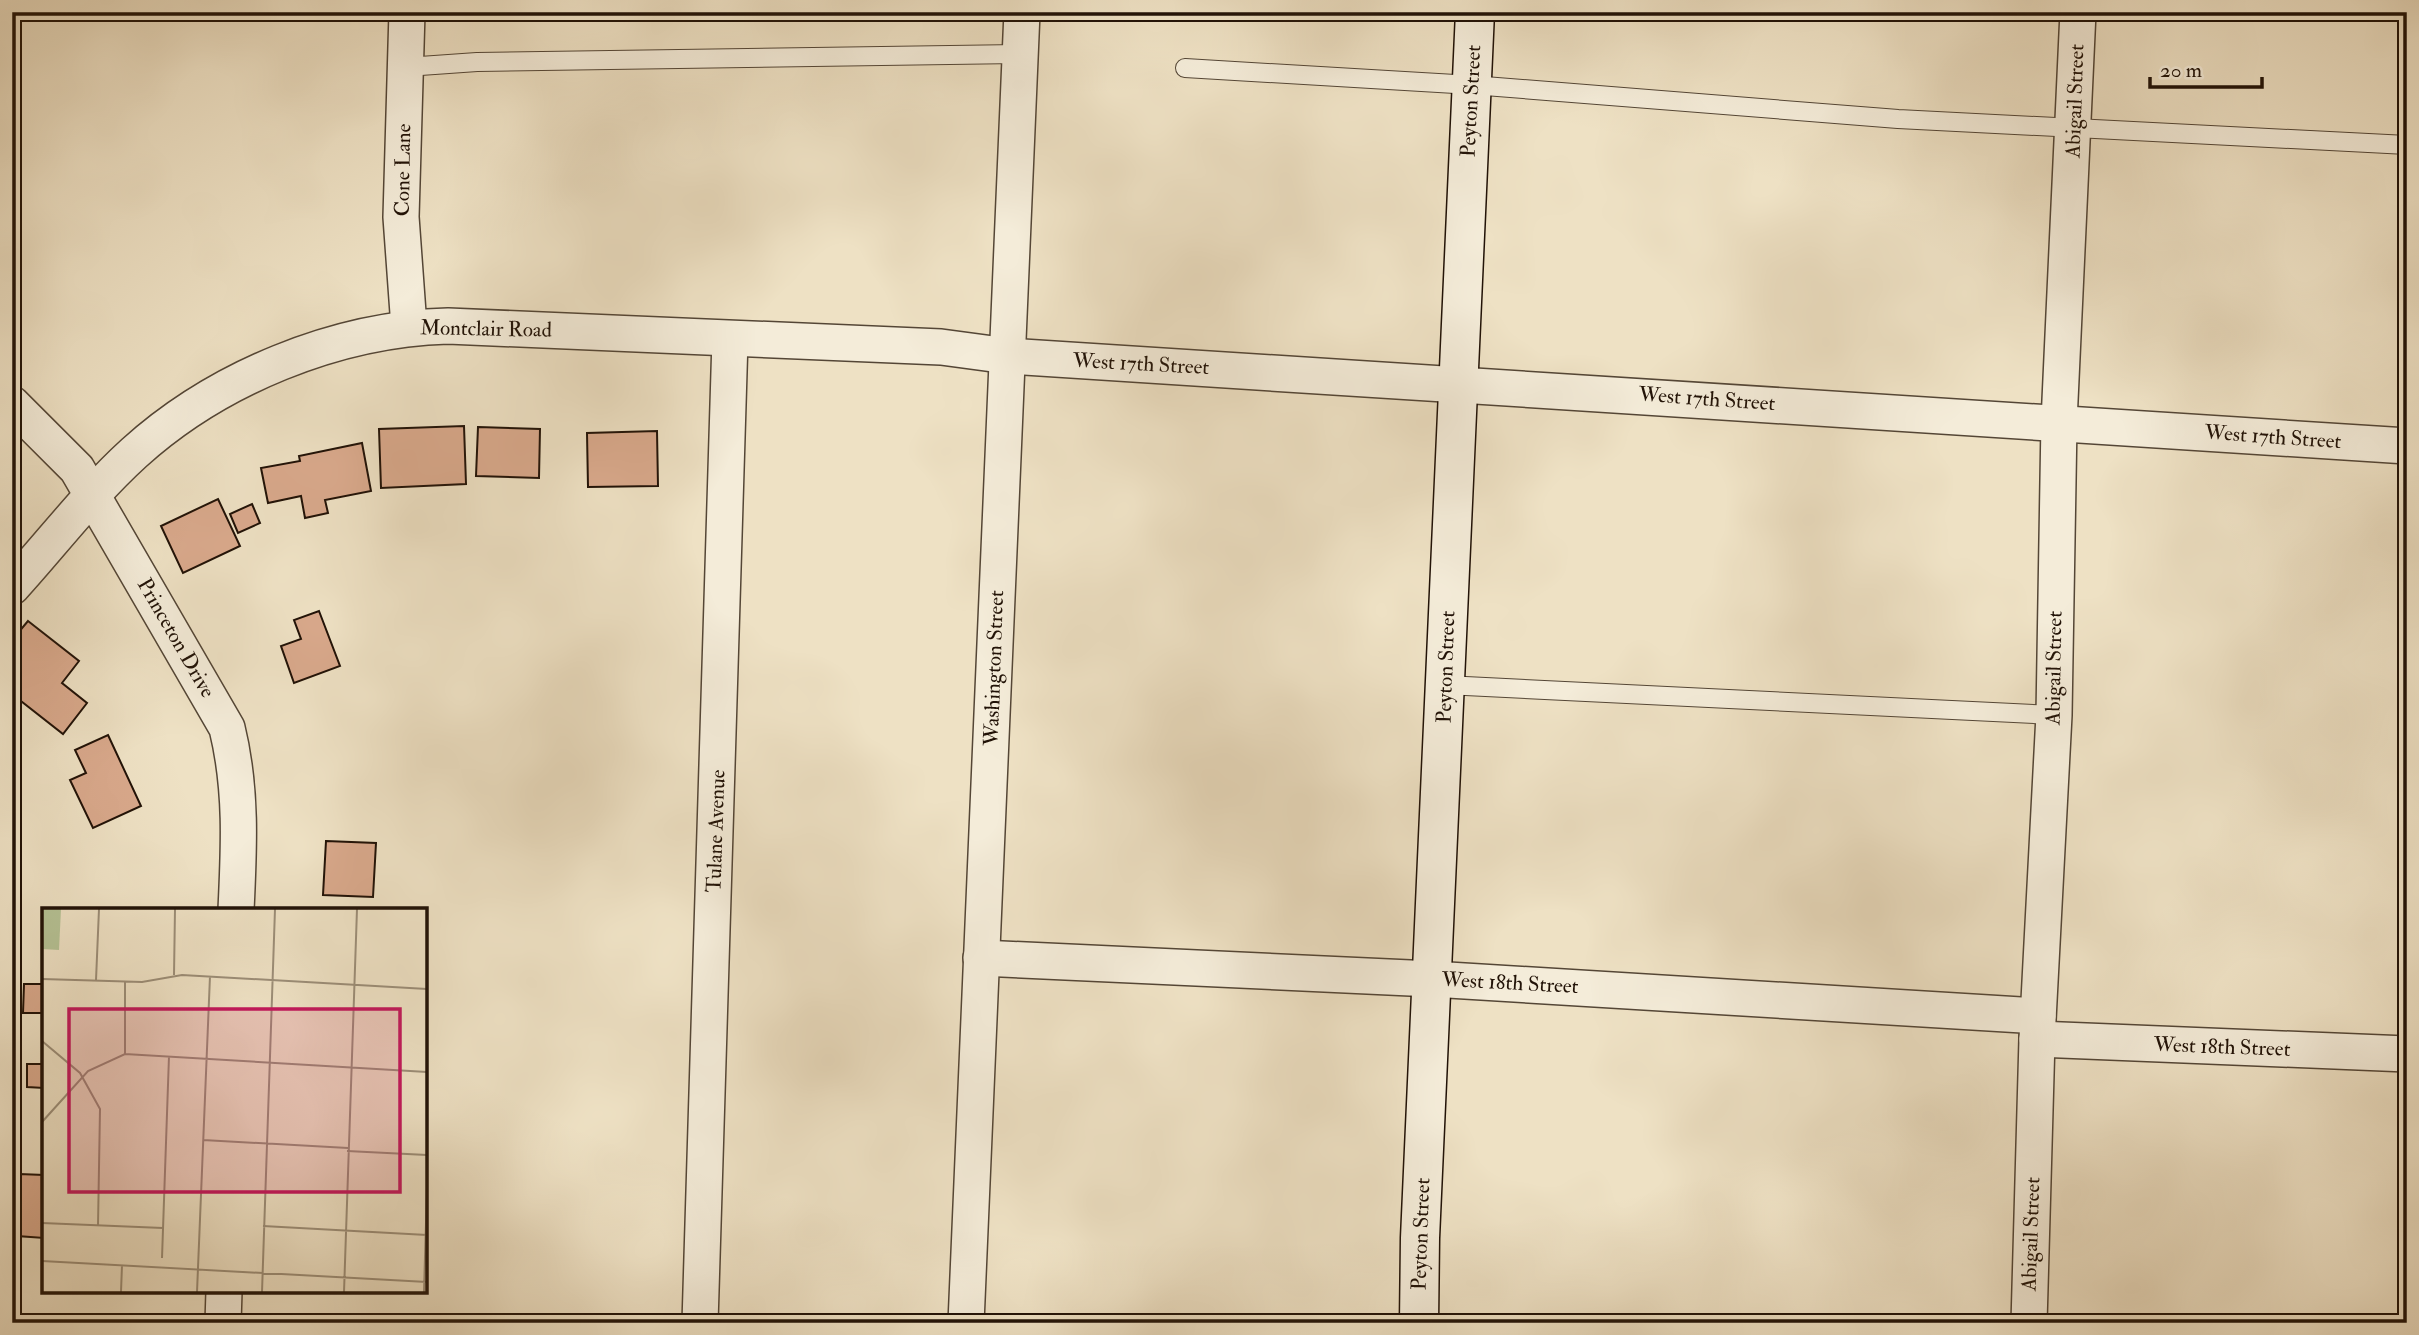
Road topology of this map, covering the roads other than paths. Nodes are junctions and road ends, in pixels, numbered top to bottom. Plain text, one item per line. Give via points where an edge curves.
1 (407, 12) edge
2 (1022, 12) edge
3 (1475, 12) edge
4 (2078, 12) edge
5 (1020, 54) junction
6 (406, 67) junction
7 (1185, 68) dead end
8 (1472, 85) junction
9 (2074, 125) junction
10 (2407, 145) edge
11 (409, 327) junction
12 (730, 339) junction
13 (1008, 356) junction
14 (1458, 383) junction
15 (12, 404) edge
16 (2059, 422) junction
17 (2407, 446) edge
18 (93, 498) junction
19 (12, 587) edge
20 (1446, 685) junction
21 (2054, 715) junction
22 (236, 908) edge
23 (981, 958) junction
24 (1432, 979) junction
25 (2038, 1027) junction
26 (2407, 1054) edge
27 (224, 1293) edge
28 (223, 1323) edge
29 (700, 1323) edge
30 (966, 1323) edge
31 (1419, 1323) edge
32 (2029, 1323) edge

1 - 6 street, Cone Lane
2 - 5 street, Washington Street
3 - 8 street, Peyton Street
4 - 9 street, Abigail Street
5 - 6 lane
5 - 13 street, Washington Street
6 - 11 street, Cone Lane via 401,217
7 - 8 lane
8 - 9 lane via 1898,118
8 - 14 street, Peyton Street
9 - 10 lane
9 - 16 street, Abigail Street
11 - 12 street, Montclair Road
11 - 18 street, Montclair Road via 326,346 233,385 134,453
12 - 13 street, Montclair Road via 941,347
12 - 29 street, Tulane Avenue
13 - 14 street, West 17th Street
13 - 23 street, Washington Street
14 - 16 street, West 17th Street
14 - 20 street, Peyton Street
15 - 18 street, Princeton Drive via 76,469
16 - 17 street, West 17th Street
16 - 21 street, Abigail Street
18 - 19 street, Montclair Road
18 - 22 street, Princeton Drive via 227,728 236,761 240,818
20 - 21 lane
20 - 24 street, Peyton Street
21 - 25 street, Abigail Street
23 - 24 street, West 18th Street
23 - 30 street, Washington Street
24 - 25 street, West 18th Street
24 - 31 street, Peyton Street
25 - 26 street, West 18th Street
25 - 32 street, Abigail Street
27 - 28 street

